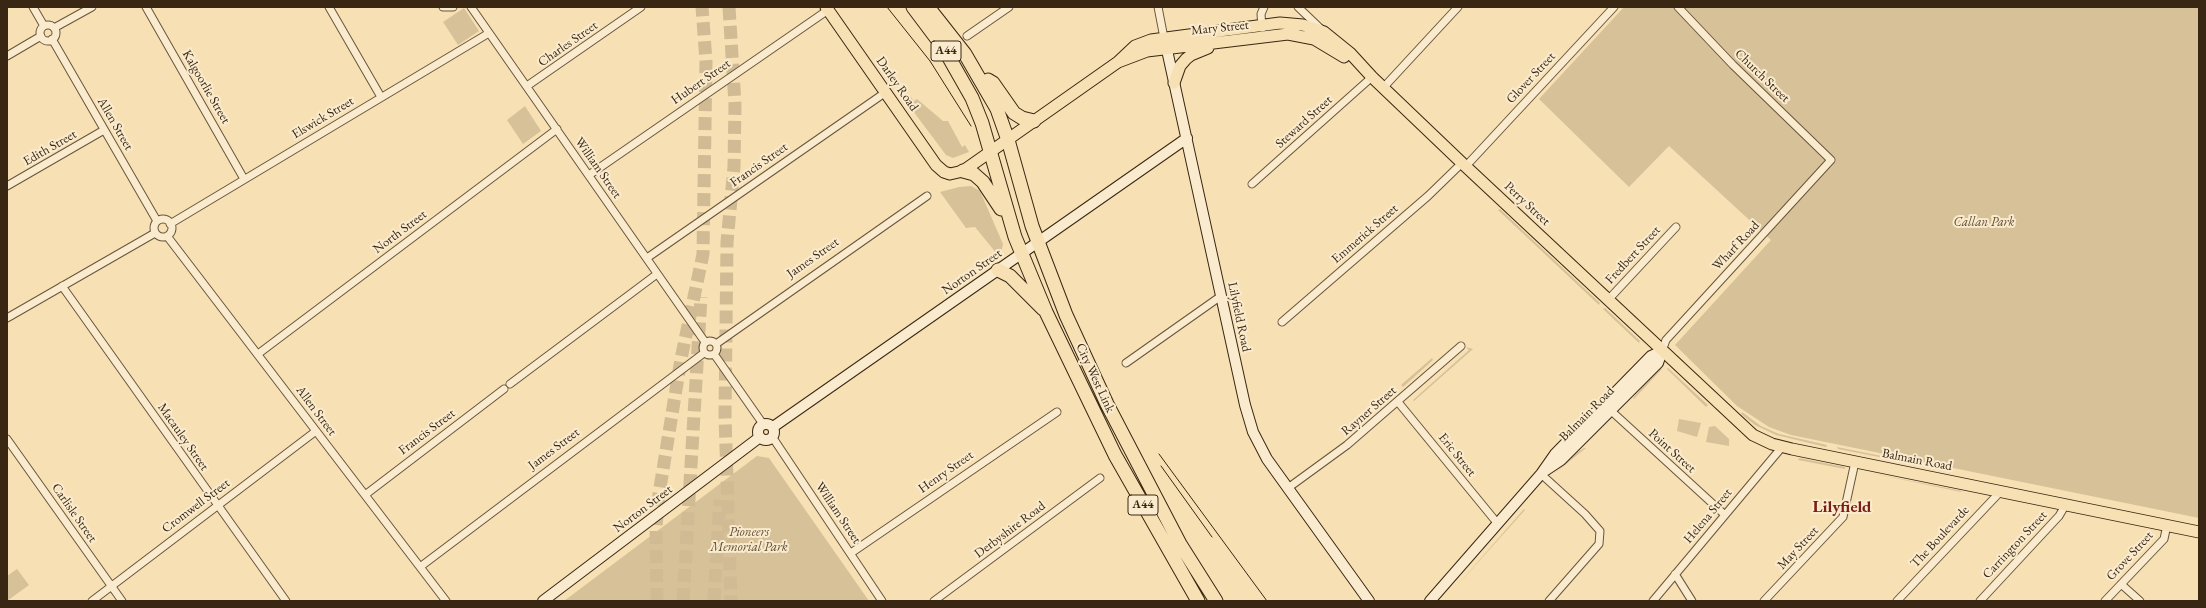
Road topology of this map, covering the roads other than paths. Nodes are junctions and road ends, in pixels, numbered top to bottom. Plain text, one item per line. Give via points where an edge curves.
1 (32, 7) edge
2 (92, 7) edge
3 (146, 7) edge
4 (329, 7) edge
5 (471, 7) edge
6 (641, 7) edge
7 (913, 7) edge
8 (928, 7) edge
9 (1009, 7) edge
10 (1158, 7) edge
11 (1264, 7) edge
12 (1298, 7) edge
13 (1458, 7) edge
14 (1614, 7) edge
15 (1678, 7) edge
16 (827, 8) edge
17 (1261, 25) junction
18 (44, 26) junction
19 (54, 28) junction
20 (1324, 32) junction
21 (489, 33) junction
22 (41, 36) junction
23 (967, 36) dead end
24 (1264, 37) junction
25 (52, 39) junction
26 (1166, 43) junction
27 (1218, 44) junction
28 (7, 56) edge
29 (976, 73) junction
30 (1372, 77) junction
31 (1174, 83) junction
32 (527, 86) junction
33 (1383, 88) junction
34 (886, 92) junction
35 (382, 97) junction
36 (1034, 121) junction
37 (557, 129) junction
38 (104, 130) junction
39 (1186, 138) junction
40 (1008, 140) junction
41 (990, 152) junction
42 (1832, 160) joint
43 (1464, 164) junction
44 (963, 171) junction
45 (589, 175) junction
46 (244, 179) junction
47 (1252, 184) dead end
48 (7, 186) edge
49 (927, 196) dead end
50 (1009, 216) junction
51 (157, 222) junction
52 (170, 224) junction
53 (1676, 227) dead end
54 (155, 233) junction
55 (167, 236) junction
56 (1038, 242) junction
57 (1022, 253) junction
58 (647, 258) junction
59 (998, 270) junction
60 (658, 274) junction
61 (62, 286) junction
62 (1221, 296) junction
63 (1608, 300) junction
64 (1046, 312) junction
65 (7, 318) edge
66 (1282, 322) dead end
67 (706, 342) junction
68 (716, 344) junction
69 (1461, 346) dead end
70 (1662, 351) junction
71 (704, 353) junction
72 (258, 354) junction
73 (714, 354) junction
74 (1126, 363) dead end
75 (510, 384) dead end
76 (504, 389) dead end
77 (1398, 402) junction
78 (1607, 407) junction
79 (1057, 412) dead end
80 (770, 430) junction
81 (316, 431) junction
82 (7, 439) edge
83 (1782, 447) junction
84 (1855, 462) junction
85 (1541, 474) junction
86 (1100, 478) dead end
87 (1288, 488) junction
88 (2001, 491) junction
89 (364, 495) junction
90 (2066, 504) junction
91 (217, 506) junction
92 (1725, 515) junction
93 (1498, 524) junction
94 (2167, 525) junction
95 (2199, 532) edge
96 (850, 553) junction
97 (420, 567) junction
98 (1675, 574) junction
99 (2121, 584) junction
100 (111, 586) junction
101 (92, 601) edge
102 (122, 601) edge
103 (286, 601) edge
104 (446, 601) edge
105 (542, 601) edge
106 (882, 601) edge
107 (934, 601) edge
108 (1198, 601) edge
109 (1216, 601) edge
110 (1369, 601) edge
111 (1430, 601) edge
112 (1548, 601) edge
113 (1652, 601) edge
114 (1692, 601) edge
115 (1764, 601) edge
116 (1896, 601) edge
117 (1980, 601) edge
118 (2105, 601) edge
119 (2140, 601) edge

1 - 18 street
2 - 19 street
3 - 46 street, Kalgoorlie Street
4 - 35 street
5 - 21 street, William Street
6 - 32 street, Charles Street
7 - 41 highway, A44 via 958,69 972,98
8 - 29 highway, A44 via 965,54
9 - 23 street
10 - 26 street, Lilyfield Road
11 - 17 street, Mary Street
12 - 20 street, Perry Street
13 - 33 street
14 - 43 street, Glover Street
15 - 42 street, Church Street via 1733,66
16 - 34 main road, Darley Road
16 - 45 street, Hubert Street
17 - 20 main road, Perry Street via 1297,24
17 - 24 street, Mary Street
17 - 26 main road, Mary Street
18 - 19 street via 50,25
18 - 22 street
19 - 25 street via 55,36
20 - 30 main road, Perry Street via 1350,53
21 - 32 street, William Street
21 - 35 street, Elswick Street
22 - 25 street via 47,40
22 - 28 street
24 - 27 main road, Mary Street
24 - 30 main road, Perry Street via 1288,34 1314,39
25 - 38 street, Allen Street
26 - 27 main road, Mary Street
26 - 31 street, Lilyfield Road
26 - 36 main road via 1145,42 1135,46 1118,62
27 - 31 main road via 1186,59 1180,66
29 - 36 highway via 993,83 1014,114
29 - 40 highway, A44 via 997,109
30 - 33 main road, Perry Street
30 - 47 street, Steward Street
31 - 39 street, Lilyfield Road
32 - 37 street, William Street
33 - 43 main road, Perry Street
34 - 44 main road, Darley Road via 939,168 954,174
34 - 58 street, Francis Street
35 - 46 street, Elswick Street
36 - 40 main road
37 - 45 street, William Street
37 - 72 street, North Street
38 - 48 street, Edith Street
38 - 51 street, Allen Street
39 - 56 street, Norton Street
39 - 62 street, Lilyfield Road
40 - 41 main road
40 - 56 highway, City West Link / A44 via 1022,195
41 - 44 main road
41 - 50 highway, City West Link / A44
42 - 70 street, Wharf Road via 1669,337
43 - 63 main road, Perry Street
43 - 66 street, Emmerick Street
44 - 50 highway via 974,174 983,182 1001,209
45 - 58 street, William Street
46 - 52 street, Elswick Street
49 - 68 street, James Street
50 - 57 highway, City West Link / A44
51 - 52 street via 163,219
51 - 54 street via 154,227
52 - 55 street via 171,230
53 - 63 street, Fredbert Street
54 - 55 street via 162,237
54 - 61 street
55 - 72 street, Allen Street
56 - 57 street, Norton Street
56 - 109 highway, City West Link / A44 via 1054,289 1107,404 1180,544
57 - 59 street, Norton Street
57 - 64 highway, City West Link / A44
58 - 60 street, William Street
59 - 64 highway via 1010,276
59 - 80 street, Norton Street
60 - 67 street, William Street
60 - 75 street
61 - 65 street
61 - 91 street, Macauley Street
62 - 74 street
62 - 87 street, Lilyfield Road via 1253,432 1267,459
63 - 70 main road, Perry Street
64 - 108 highway, City West Link / A44 via 1115,455
67 - 68 street via 710,340
67 - 71 street via 703,346
68 - 73 street
69 - 77 street, Rayner Street
70 - 78 street, Balmain Road via 1651,356
70 - 83 main road, Balmain Road via 1745,429 1762,440
71 - 73 street via 710,356
71 - 97 street, James Street
72 - 81 street, Allen Street
73 - 80 street, William Street
76 - 89 street, Francis Street
77 - 87 street, Rayner Street via 1347,446
77 - 93 street, Eric Street
78 - 85 street, Balmain Road via 1554,454
78 - 92 street, Point Street
79 - 96 street, Henry Street
80 - 96 street, William Street
80 - 105 street, Norton Street via 768,441 760,437
81 - 89 street, Allen Street
81 - 91 street, Cromwell Street
82 - 100 street, Carlisle Street
83 - 84 main road, Balmain Road
83 - 92 street, Helena Street
84 - 88 main road, Balmain Road
84 - 115 street, May Street via 1843,517
85 - 93 street, Balmain Road
85 - 112 street via 1600,531 1599,544
86 - 107 street, Derbyshire Road
87 - 110 street, Lilyfield Road
88 - 90 main road, Balmain Road
88 - 116 street, The Boulevarde
89 - 97 street, Allen Street
90 - 94 main road, Balmain Road
90 - 117 street, Carrington Street via 2059,516
91 - 100 street, Cromwell Street
91 - 103 street, Macauley Street
92 - 98 street, Helena Street
93 - 111 street, Balmain Road
94 - 95 main road, Balmain Road
94 - 99 street, Grove Street via 2164,539
96 - 106 street, William Street
97 - 104 street, Allen Street
98 - 113 street, Helena Street
98 - 114 street
99 - 118 street, Grove Street
99 - 119 street
100 - 101 street, Cromwell Street
100 - 102 street, Carlisle Street

